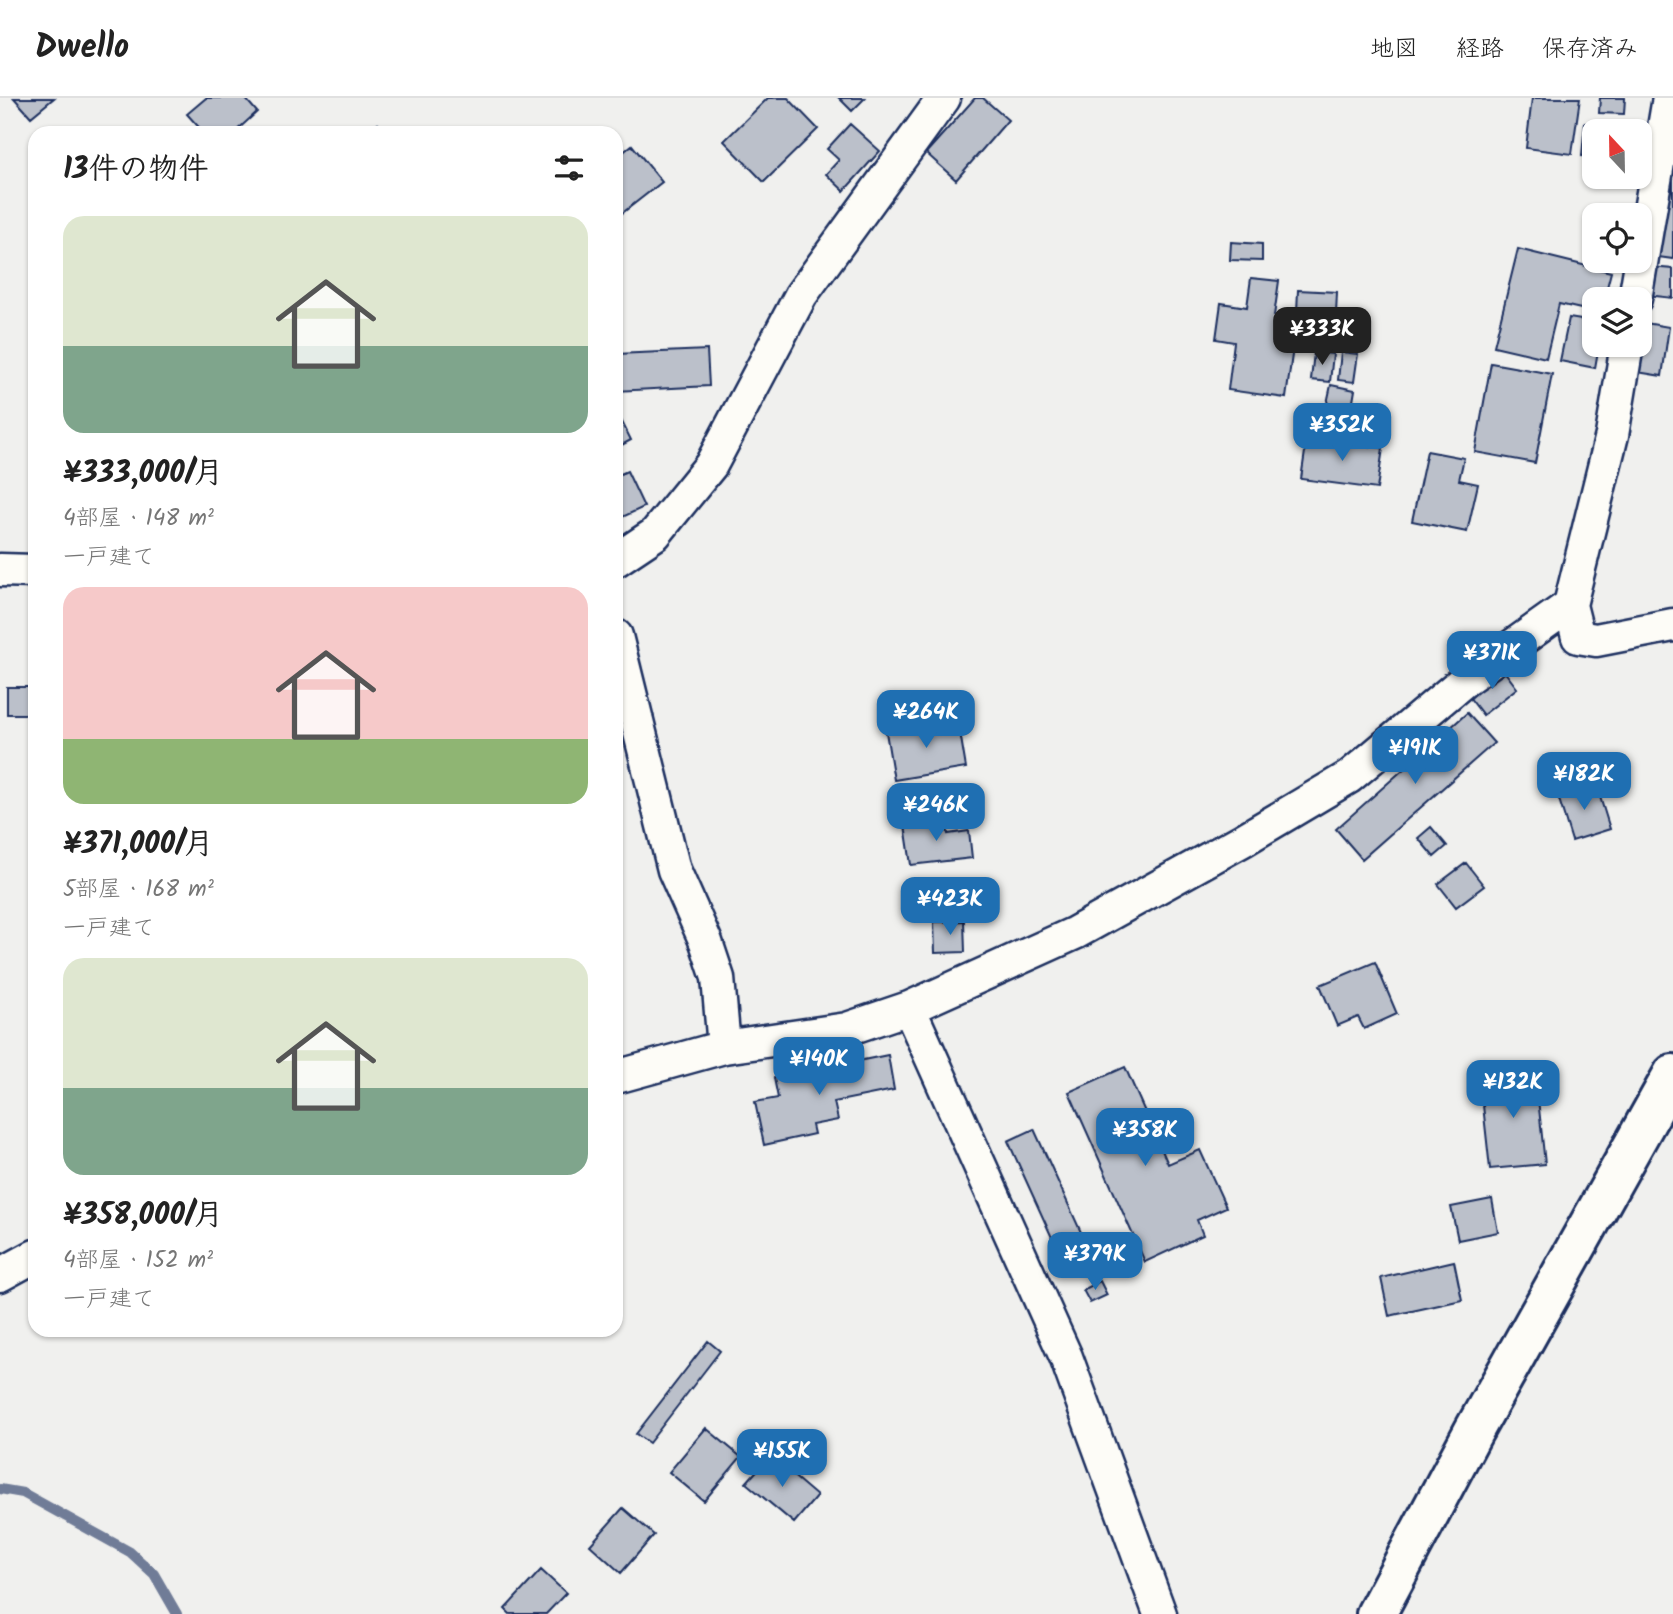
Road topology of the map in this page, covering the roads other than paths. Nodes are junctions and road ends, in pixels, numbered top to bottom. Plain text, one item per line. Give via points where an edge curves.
1 (944, 98) edge
2 (1669, 98) edge
3 (1637, 287) edge
4 (1625, 357) edge
5 (623, 555) edge
6 (0, 570) edge
7 (28, 571) edge
8 (1570, 605) junction
9 (1673, 625) edge
10 (623, 664) edge
11 (909, 1008) junction
12 (724, 1047) junction
13 (1673, 1074) edge
14 (623, 1075) edge
15 (28, 1260) edge
16 (0, 1275) edge
17 (1160, 1614) edge
18 (1376, 1614) edge

1 - 5 street via 801,295 711,465 654,534
2 - 3 street
4 - 8 street via 1612,435
6 - 7 street
8 - 9 street via 1578,637 1596,640
8 - 11 street via 1466,678 1349,777 1074,933
10 - 12 street via 674,870 718,978
11 - 12 street via 847,1030
11 - 17 street via 1066,1357
12 - 14 street
13 - 18 street
15 - 16 street

